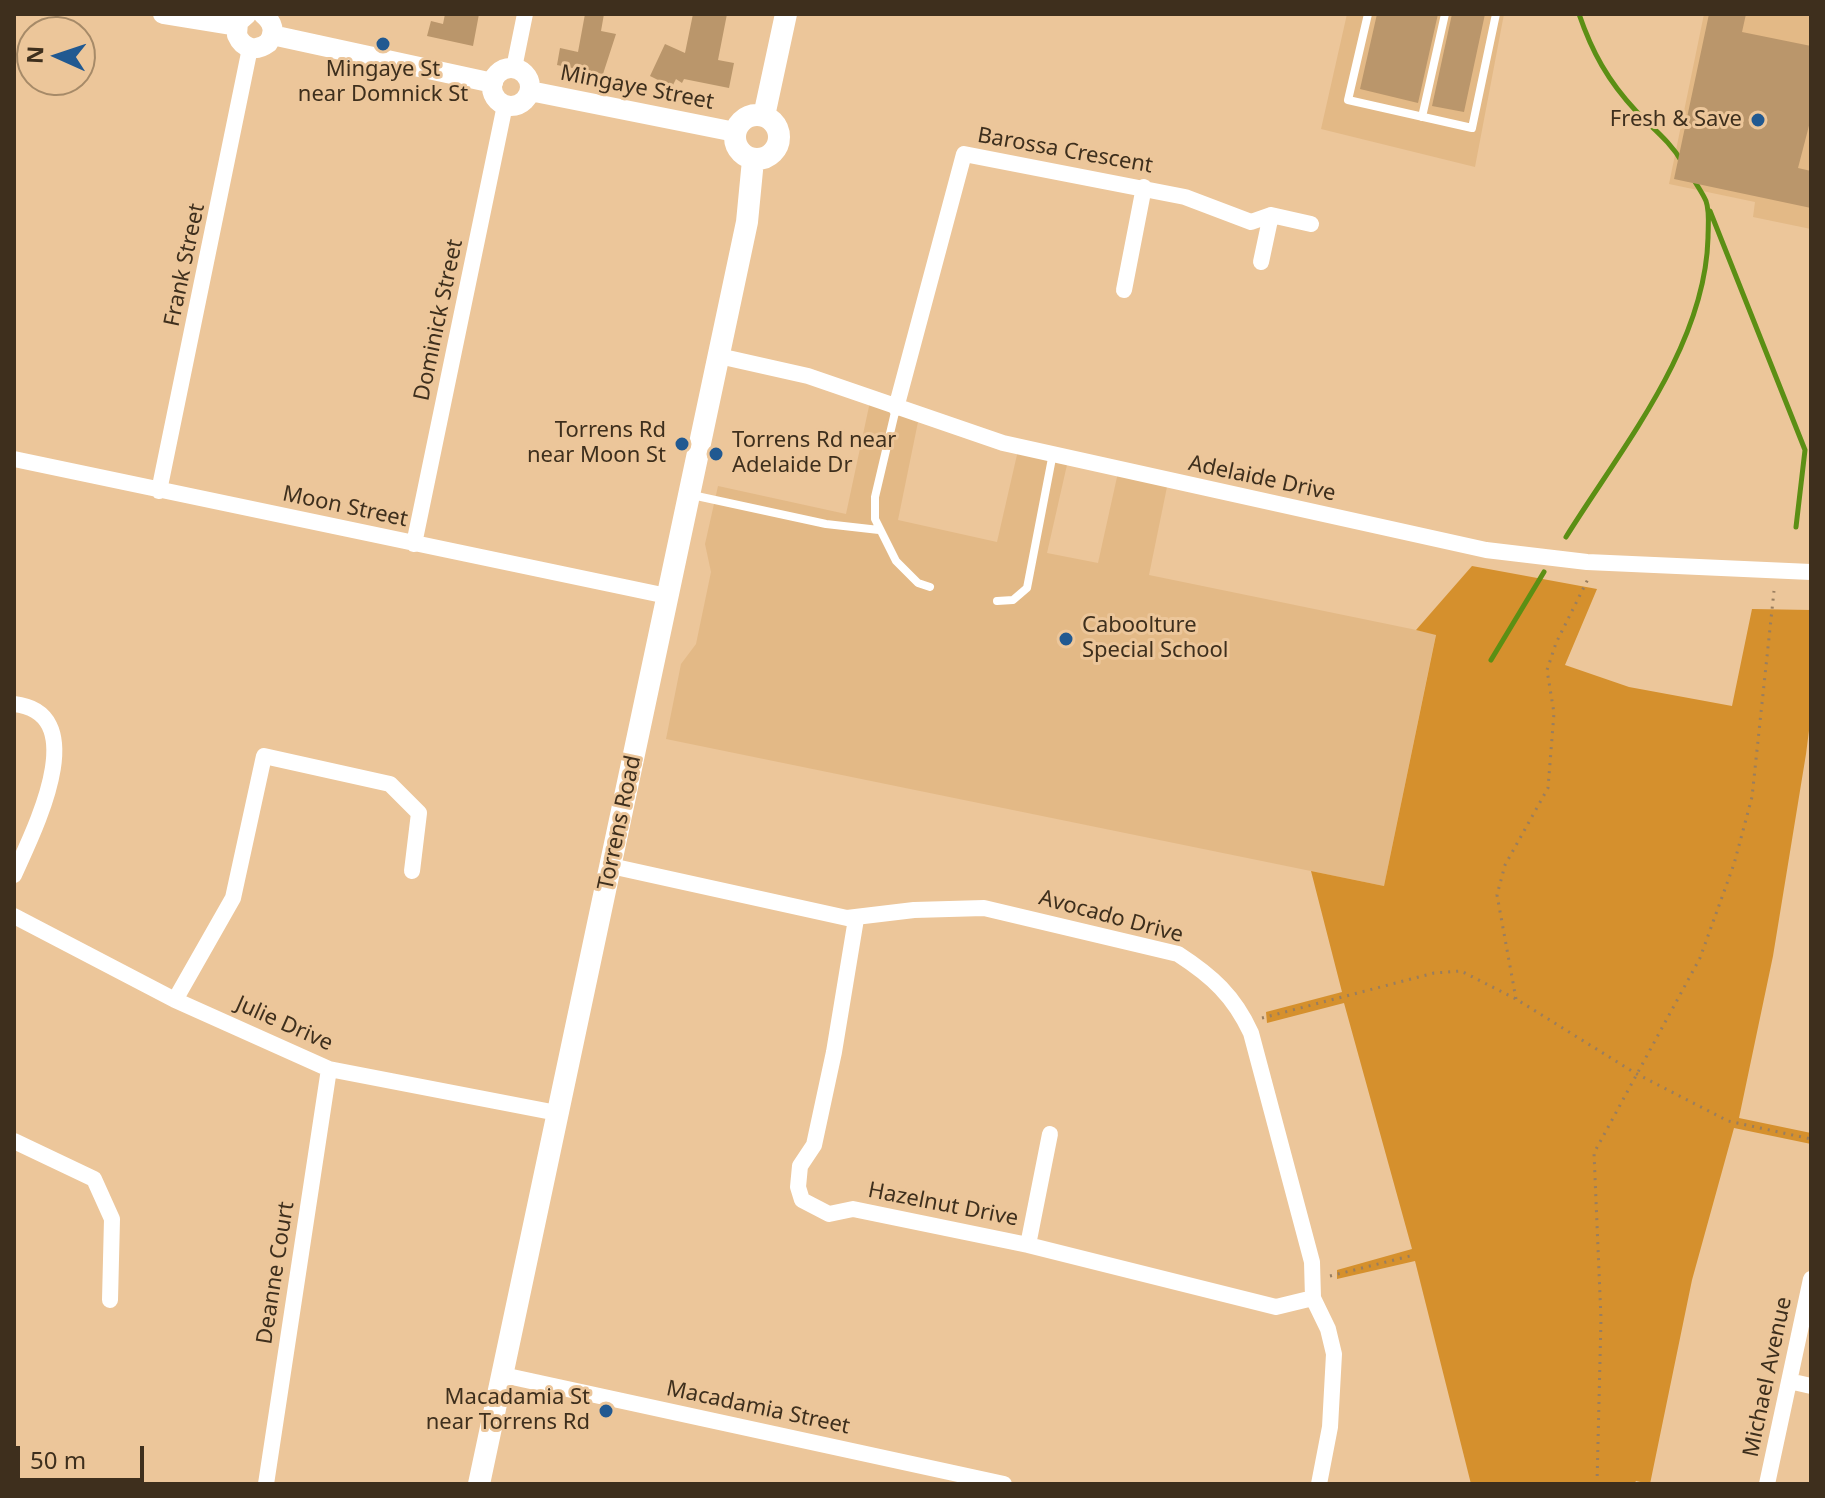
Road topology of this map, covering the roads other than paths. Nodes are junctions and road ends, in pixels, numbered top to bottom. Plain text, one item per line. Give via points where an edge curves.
1 (163, 14) edge
2 (263, 14) edge
3 (525, 14) edge
4 (786, 14) edge
5 (1368, 14) edge
6 (1445, 14) edge
7 (1496, 14) edge
8 (242, 20) edge
9 (272, 35) junction
10 (250, 48) junction
11 (514, 68) junction
12 (493, 83) junction
13 (530, 91) junction
14 (505, 105) junction
15 (764, 116) junction
16 (1422, 117) junction
17 (735, 132) junction
18 (753, 160) junction
19 (1144, 187) junction
20 (1271, 215) junction
21 (1311, 224) dead end
22 (1261, 262) dead end
23 (1124, 290) dead end
24 (719, 356) junction
25 (896, 408) junction
26 (1053, 452) junction
27 (14, 459) edge
28 (159, 491) junction
29 (690, 494) junction
30 (879, 530) junction
31 (414, 544) junction
32 (1811, 572) edge
33 (930, 587) dead end
34 (667, 596) junction
35 (997, 601) dead end
36 (14, 704) edge
37 (611, 866) junction
38 (412, 871) dead end
39 (14, 875) edge
40 (14, 916) edge
41 (856, 919) junction
42 (175, 1000) junction
43 (329, 1069) junction
44 (557, 1113) junction
45 (1050, 1134) dead end
46 (14, 1141) edge
47 (1028, 1245) junction
48 (1811, 1279) edge
49 (1313, 1298) junction
50 (110, 1300) dead end
51 (503, 1375) junction
52 (1789, 1381) junction
53 (1811, 1386) edge
54 (266, 1484) edge
55 (479, 1484) edge
56 (1004, 1484) edge
57 (1319, 1484) edge
58 (1767, 1484) edge

1 - 8 street
2 - 9 street
3 - 11 street
4 - 15 main road
5 - 16 lane via 1348,100
6 - 16 lane
7 - 16 lane via 1472,128
8 - 10 street via 239,40
9 - 10 street via 264,46
9 - 12 street
10 - 28 street, Frank Street
11 - 12 street via 499,72
11 - 13 street via 527,76
12 - 14 street via 494,95
13 - 14 street via 521,104
13 - 17 street, Mingaye Street
14 - 31 street, Dominick Street
15 - 17 main road via 749,116
15 - 18 main road via 776,126 779,140 768,157
17 - 18 main road via 736,147
18 - 24 main road, Torrens Road via 747,222
19 - 20 street, Barossa Crescent via 1251,222
19 - 23 street
19 - 25 street, Barossa Crescent via 964,154
20 - 21 street, Barossa Crescent
20 - 22 street
24 - 25 street, Adelaide Drive via 808,376
24 - 29 main road, Torrens Road
25 - 26 street, Adelaide Drive via 1003,443
25 - 30 lane via 875,497
26 - 32 street, Adelaide Drive via 1168,482 1512,554
26 - 35 lane via 1027,588 1013,600
27 - 28 street, Moon Street
28 - 31 street, Moon Street
29 - 30 lane via 826,524
29 - 34 main road, Torrens Road
30 - 33 lane via 905,573
31 - 34 street, Moon Street
34 - 37 main road, Torrens Road
36 - 39 street via 43,717 55,742 41,812
37 - 41 street, Avocado Drive
37 - 44 main road, Torrens Road
38 - 42 street via 419,813 390,784 264,756 233,898
40 - 42 street, Julie Drive
41 - 47 street, Hazelnut Drive via 814,1145 800,1166 802,1200 829,1214 853,1209
41 - 49 street, Avocado Drive via 914,910 984,908 1178,954 1205,971 1238,1004 1251,1033 1312,1262
42 - 43 street, Julie Drive
43 - 44 street, Julie Drive
43 - 54 street, Deanne Court
44 - 51 main road, Torrens Road
45 - 47 street
46 - 50 street via 94,1179 112,1219
47 - 49 street, Hazelnut Drive via 1276,1307
48 - 52 street, Michael Avenue
49 - 57 street, Avocado Drive via 1334,1354 1330,1427
51 - 55 main road, Torrens Road
51 - 56 street, Macadamia Street
52 - 53 street
52 - 58 street, Michael Avenue

